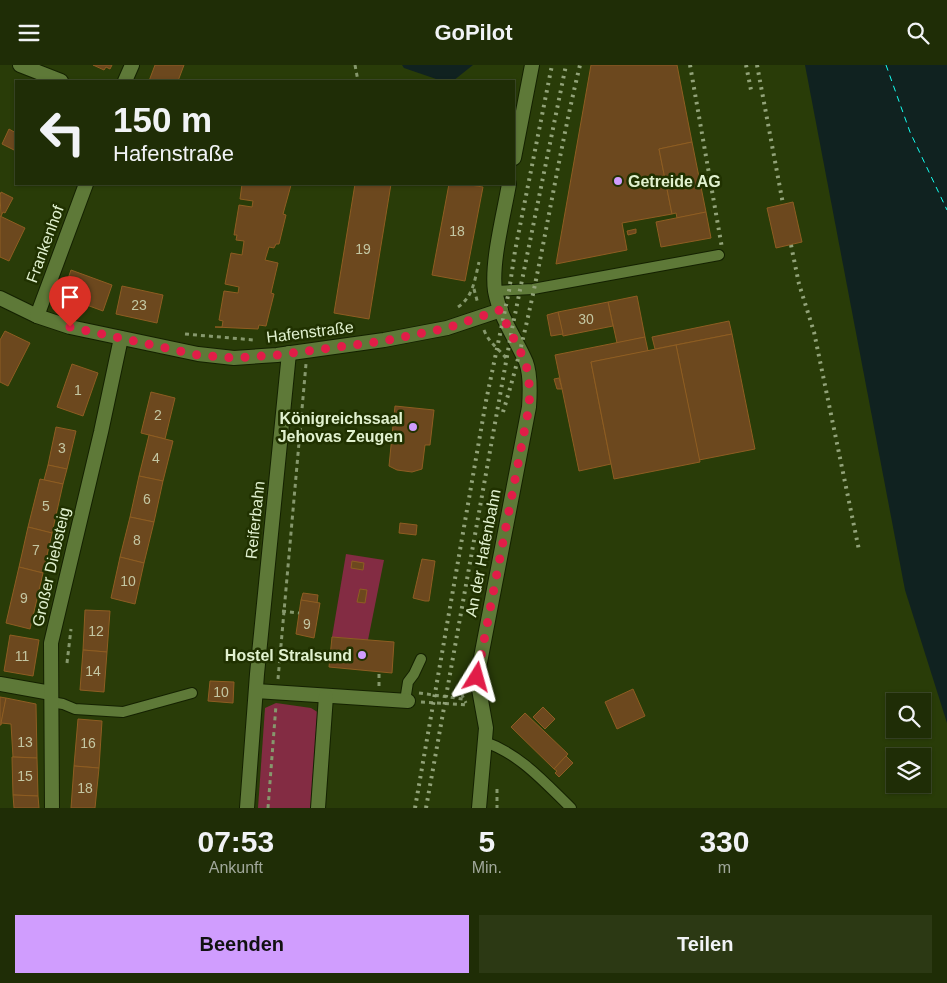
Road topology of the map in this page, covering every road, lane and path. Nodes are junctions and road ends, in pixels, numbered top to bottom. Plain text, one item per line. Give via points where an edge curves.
1 (20, 65) edge
2 (132, 65) edge
3 (355, 65) edge
4 (532, 65) edge
5 (58, 80) edge
6 (125, 80) edge
7 (358, 80) edge
8 (515, 153) edge
9 (86, 185) edge
10 (509, 185) edge
11 (719, 255) dead end
12 (474, 288) dead end
13 (496, 291) junction
14 (1, 302) edge
15 (500, 310) junction
16 (37, 316) junction
17 (480, 317) junction
18 (180, 334) dead end
19 (121, 338) junction
20 (262, 341) dead end
21 (307, 351) junction
22 (289, 353) junction
23 (511, 364) dead end
24 (264, 609) junction
25 (284, 611) junction
26 (299, 613) dead end
27 (72, 626) dead end
28 (421, 659) dead end
29 (67, 665) dead end
30 (463, 681) dead end
31 (0, 685) edge
32 (256, 691) junction
33 (277, 692) junction
34 (192, 693) dead end
35 (326, 696) junction
36 (51, 698) junction
37 (406, 701) junction
38 (485, 742) junction
39 (52, 808) edge
40 (247, 808) edge
41 (268, 808) edge
42 (318, 808) edge
43 (479, 808) edge
44 (571, 808) edge

1 - 5 street
2 - 6 street
3 - 7 path
4 - 8 street
9 - 16 street, Frankenhof
10 - 13 street via 498,241 494,277
11 - 13 lane via 533,289
12 - 17 path
13 - 15 street
14 - 16 street, Hafenstraße
15 - 17 street, Hafenstraße
15 - 38 street, An der Hafenbahn via 526,363 530,399 478,669
16 - 19 street, Hafenstraße
17 - 21 street, Hafenstraße via 447,328 384,341
17 - 23 path via 489,342
18 - 20 path
19 - 22 street, Hafenstraße via 198,355 234,358
19 - 36 street, Großer Diebsteig via 51,643
21 - 22 street, Hafenstraße
21 - 25 path
22 - 24 street, Reiferbahn
24 - 25 path
24 - 32 street, Reiferbahn
25 - 26 path
25 - 33 path
27 - 29 path
28 - 37 lane via 408,682
30 - 37 path via 462,695 469,705
31 - 36 street
32 - 33 street
32 - 40 street, Reiferbahn
33 - 35 street
33 - 41 path
34 - 36 lane via 123,712 76,709
35 - 37 street
35 - 42 street
36 - 39 street, Großer Diebsteig
38 - 43 street, An der Hafenbahn
38 - 44 lane via 517,757

